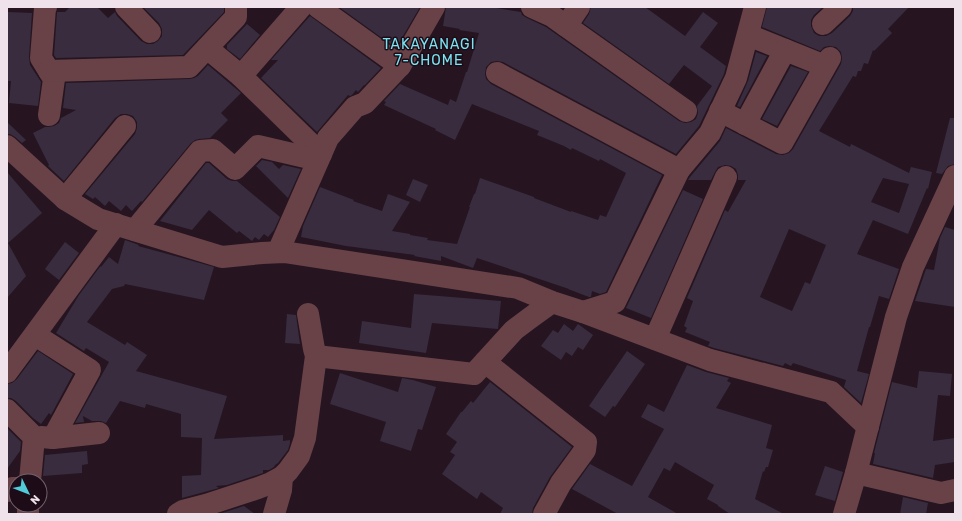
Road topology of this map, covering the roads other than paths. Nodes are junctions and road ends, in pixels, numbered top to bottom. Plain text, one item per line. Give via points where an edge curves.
1 (46, 7) edge
2 (126, 7) edge
3 (236, 7) edge
4 (301, 7) edge
5 (318, 7) edge
6 (434, 7) edge
7 (532, 7) edge
8 (579, 7) edge
9 (755, 7) edge
10 (841, 7) edge
11 (823, 24) dead end
12 (566, 26) junction
13 (150, 32) dead end
14 (748, 35) junction
15 (207, 48) junction
16 (785, 50) junction
17 (400, 66) junction
18 (49, 71) junction
19 (497, 73) dead end
20 (241, 76) junction
21 (720, 110) junction
22 (686, 111) dead end
23 (49, 116) dead end
24 (745, 124) junction
25 (125, 126) dead end
26 (7, 146) edge
27 (320, 157) junction
28 (679, 170) junction
29 (955, 176) edge
30 (726, 177) dead end
31 (66, 199) junction
32 (126, 227) junction
33 (278, 252) junction
34 (552, 302) junction
35 (583, 312) junction
36 (308, 314) dead end
37 (35, 334) junction
38 (655, 339) junction
39 (316, 356) junction
40 (485, 362) junction
41 (7, 372) edge
42 (7, 410) edge
43 (868, 427) junction
44 (99, 433) dead end
45 (44, 437) junction
46 (33, 473) edge
47 (856, 473) junction
48 (282, 477) junction
49 (955, 490) edge
50 (178, 514) edge
51 (274, 514) edge
52 (544, 514) edge
53 (844, 514) edge

1 - 18 street via 41,58
2 - 13 street
3 - 15 street via 236,17
4 - 20 street
5 - 17 street
6 - 17 street
7 - 12 street
8 - 12 street
9 - 14 street
10 - 11 street
12 - 22 street
14 - 16 street
14 - 21 street via 736,78
15 - 18 street via 189,67
15 - 20 street
16 - 24 street
16 - 24 street via 827,62 782,143
17 - 27 street via 365,103 355,107 343,120 328,138
18 - 23 street via 54,79
19 - 28 street
20 - 27 street
21 - 24 street
21 - 28 street via 710,133
25 - 31 street
26 - 31 street
27 - 32 street via 258,146 236,169 213,150 200,152
27 - 33 street
28 - 35 street via 615,302
29 - 43 street via 913,267 896,317
30 - 38 street
31 - 32 street via 98,219
32 - 33 street via 222,257
32 - 37 street
33 - 34 street via 518,288
34 - 35 street
34 - 40 street via 514,330
35 - 38 street
36 - 39 street
37 - 41 street
37 - 45 street via 90,370
38 - 43 street via 710,360 831,392
39 - 40 street via 474,374
39 - 48 street via 305,438 299,456
40 - 52 street via 586,442 585,450 561,483
42 - 45 street
43 - 47 street
44 - 45 street
45 - 46 street
47 - 49 street via 942,493
47 - 53 street
48 - 50 street via 258,488
48 - 51 street

